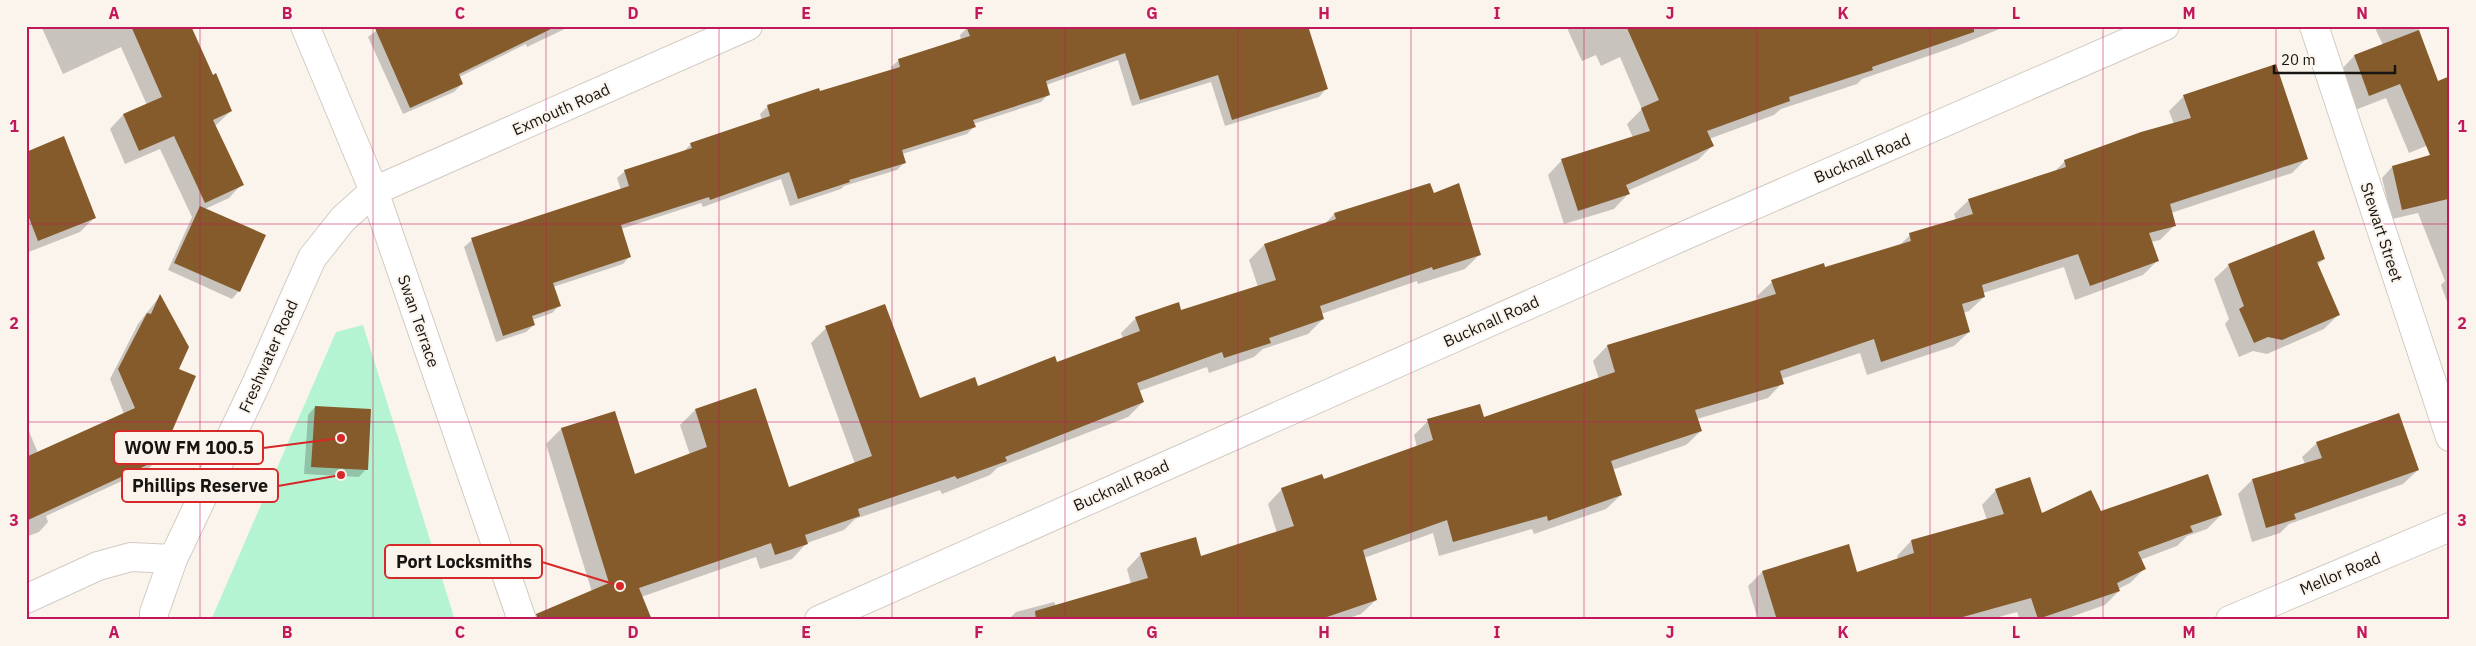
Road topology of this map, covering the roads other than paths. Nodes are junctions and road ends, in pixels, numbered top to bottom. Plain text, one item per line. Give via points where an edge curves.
1 (305, 26) edge
2 (748, 26) edge
3 (2165, 26) edge
4 (2314, 26) edge
5 (374, 191) junction
6 (2450, 437) edge
7 (2450, 527) edge
8 (173, 560) junction
9 (26, 599) edge
10 (154, 620) edge
11 (522, 620) edge
12 (819, 620) edge
13 (2230, 620) edge

1 - 5 street, Swan Terrace
2 - 5 street, Exmouth Road
3 - 12 street, Bucknall Road
4 - 6 street, Stewart Street
5 - 8 street, Freshwater Road via 343,219 312,258
5 - 11 street, Swan Terrace
7 - 13 street, Mellor Road
8 - 9 street via 131,558 98,566
8 - 10 street, Freshwater Road

